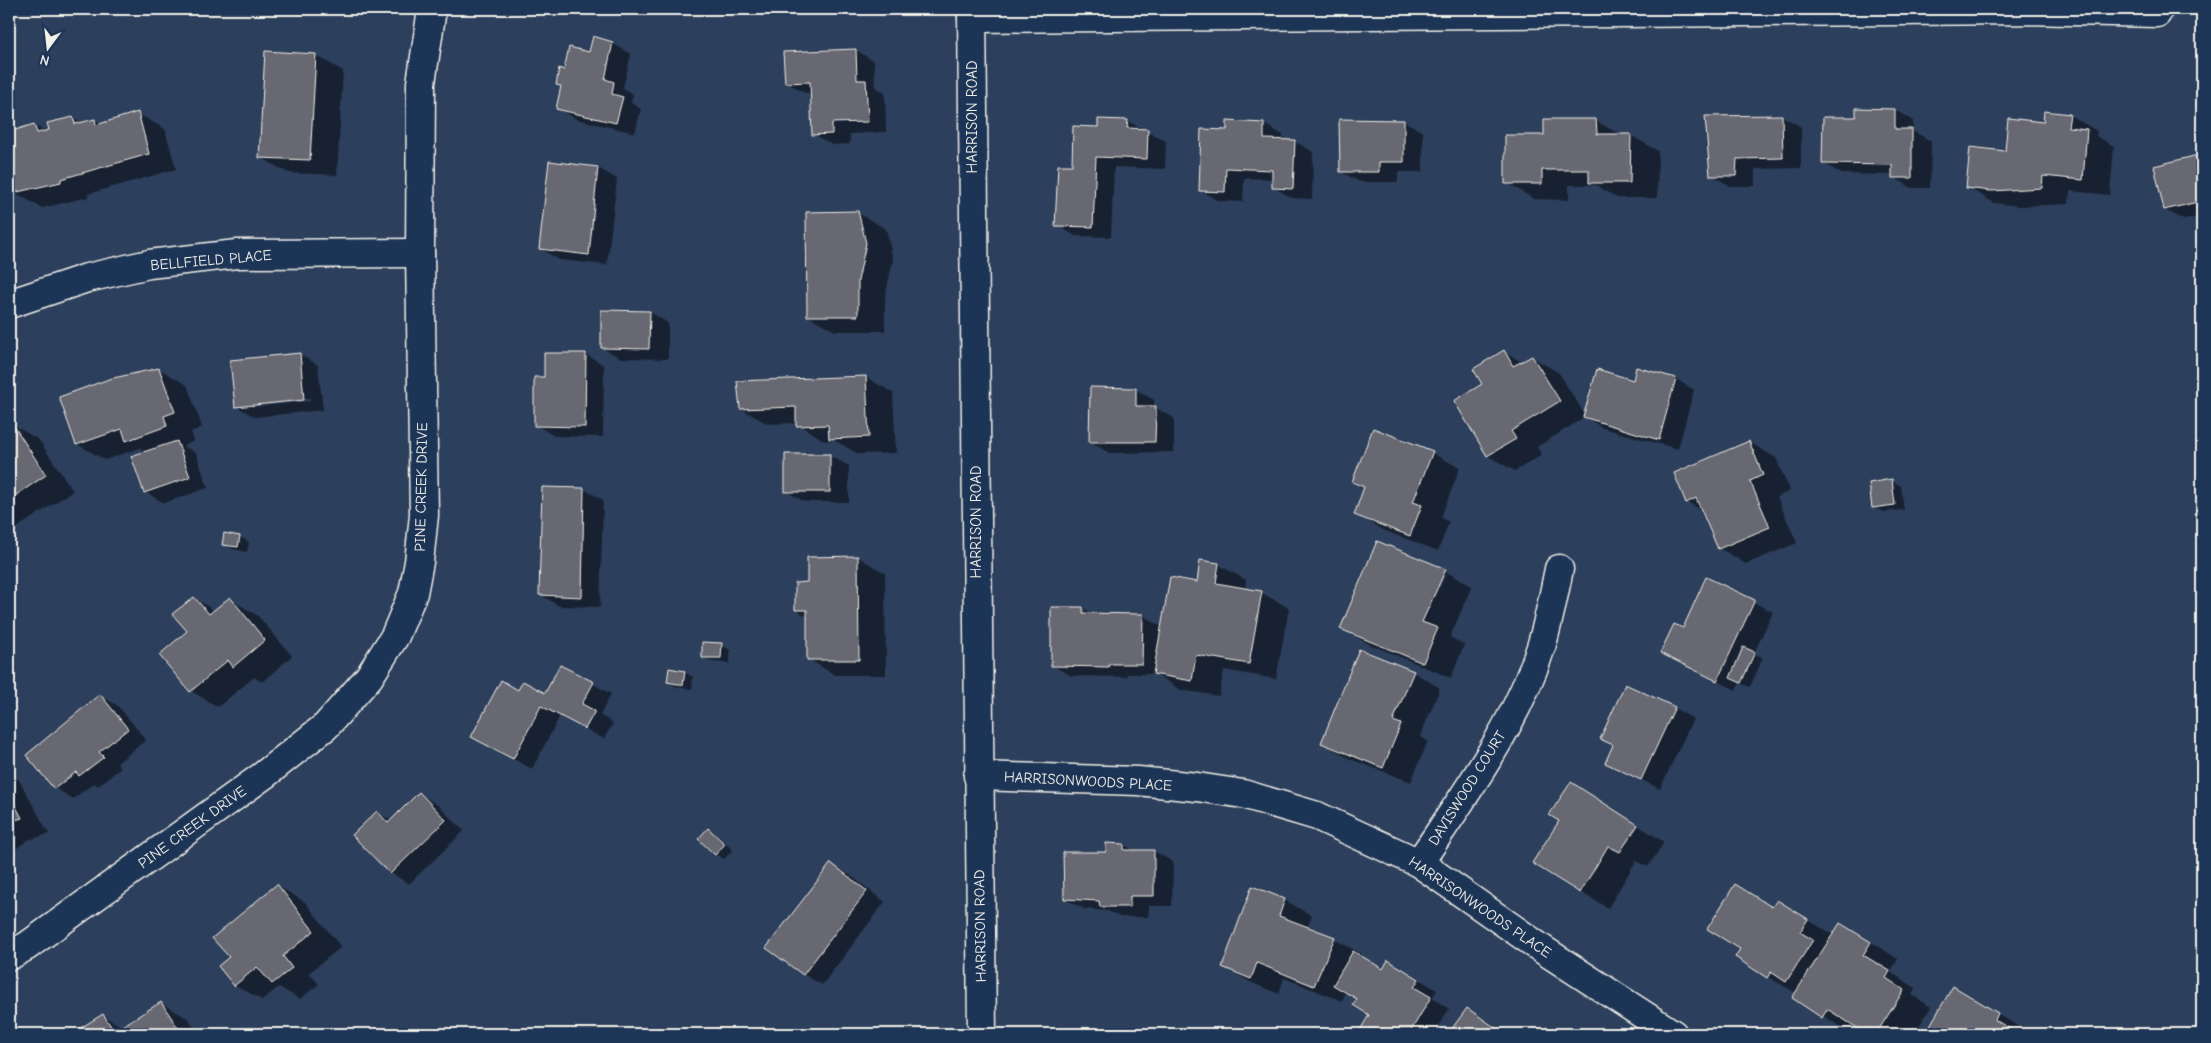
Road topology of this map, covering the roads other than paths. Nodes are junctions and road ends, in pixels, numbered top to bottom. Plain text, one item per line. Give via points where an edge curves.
1 (432, 9) edge
2 (2157, 12) dead end
3 (972, 13) edge
4 (420, 253) junction
5 (9, 304) edge
6 (1559, 569) dead end
7 (978, 776) junction
8 (1419, 863) junction
9 (9, 956) edge
10 (982, 1034) edge
11 (1673, 1034) edge

1 - 4 street, PINE CREEK DRIVE via 421,84
2 - 3 street
3 - 7 street, HARRISON ROAD
4 - 5 street, BELLFIELD PLACE via 237,254 149,264 87,278
4 - 9 street, PINE CREEK DRIVE via 424,515 420,562 413,592 395,636 369,677 326,726 232,798
6 - 8 street, DAVISWOOD COURT via 1542,644 1523,693 1493,751
7 - 8 street, HARRISONWOODS PLACE via 1138,782 1244,794 1317,816
7 - 10 street, HARRISON ROAD
8 - 11 street, HARRISONWOODS PLACE via 1545,951

